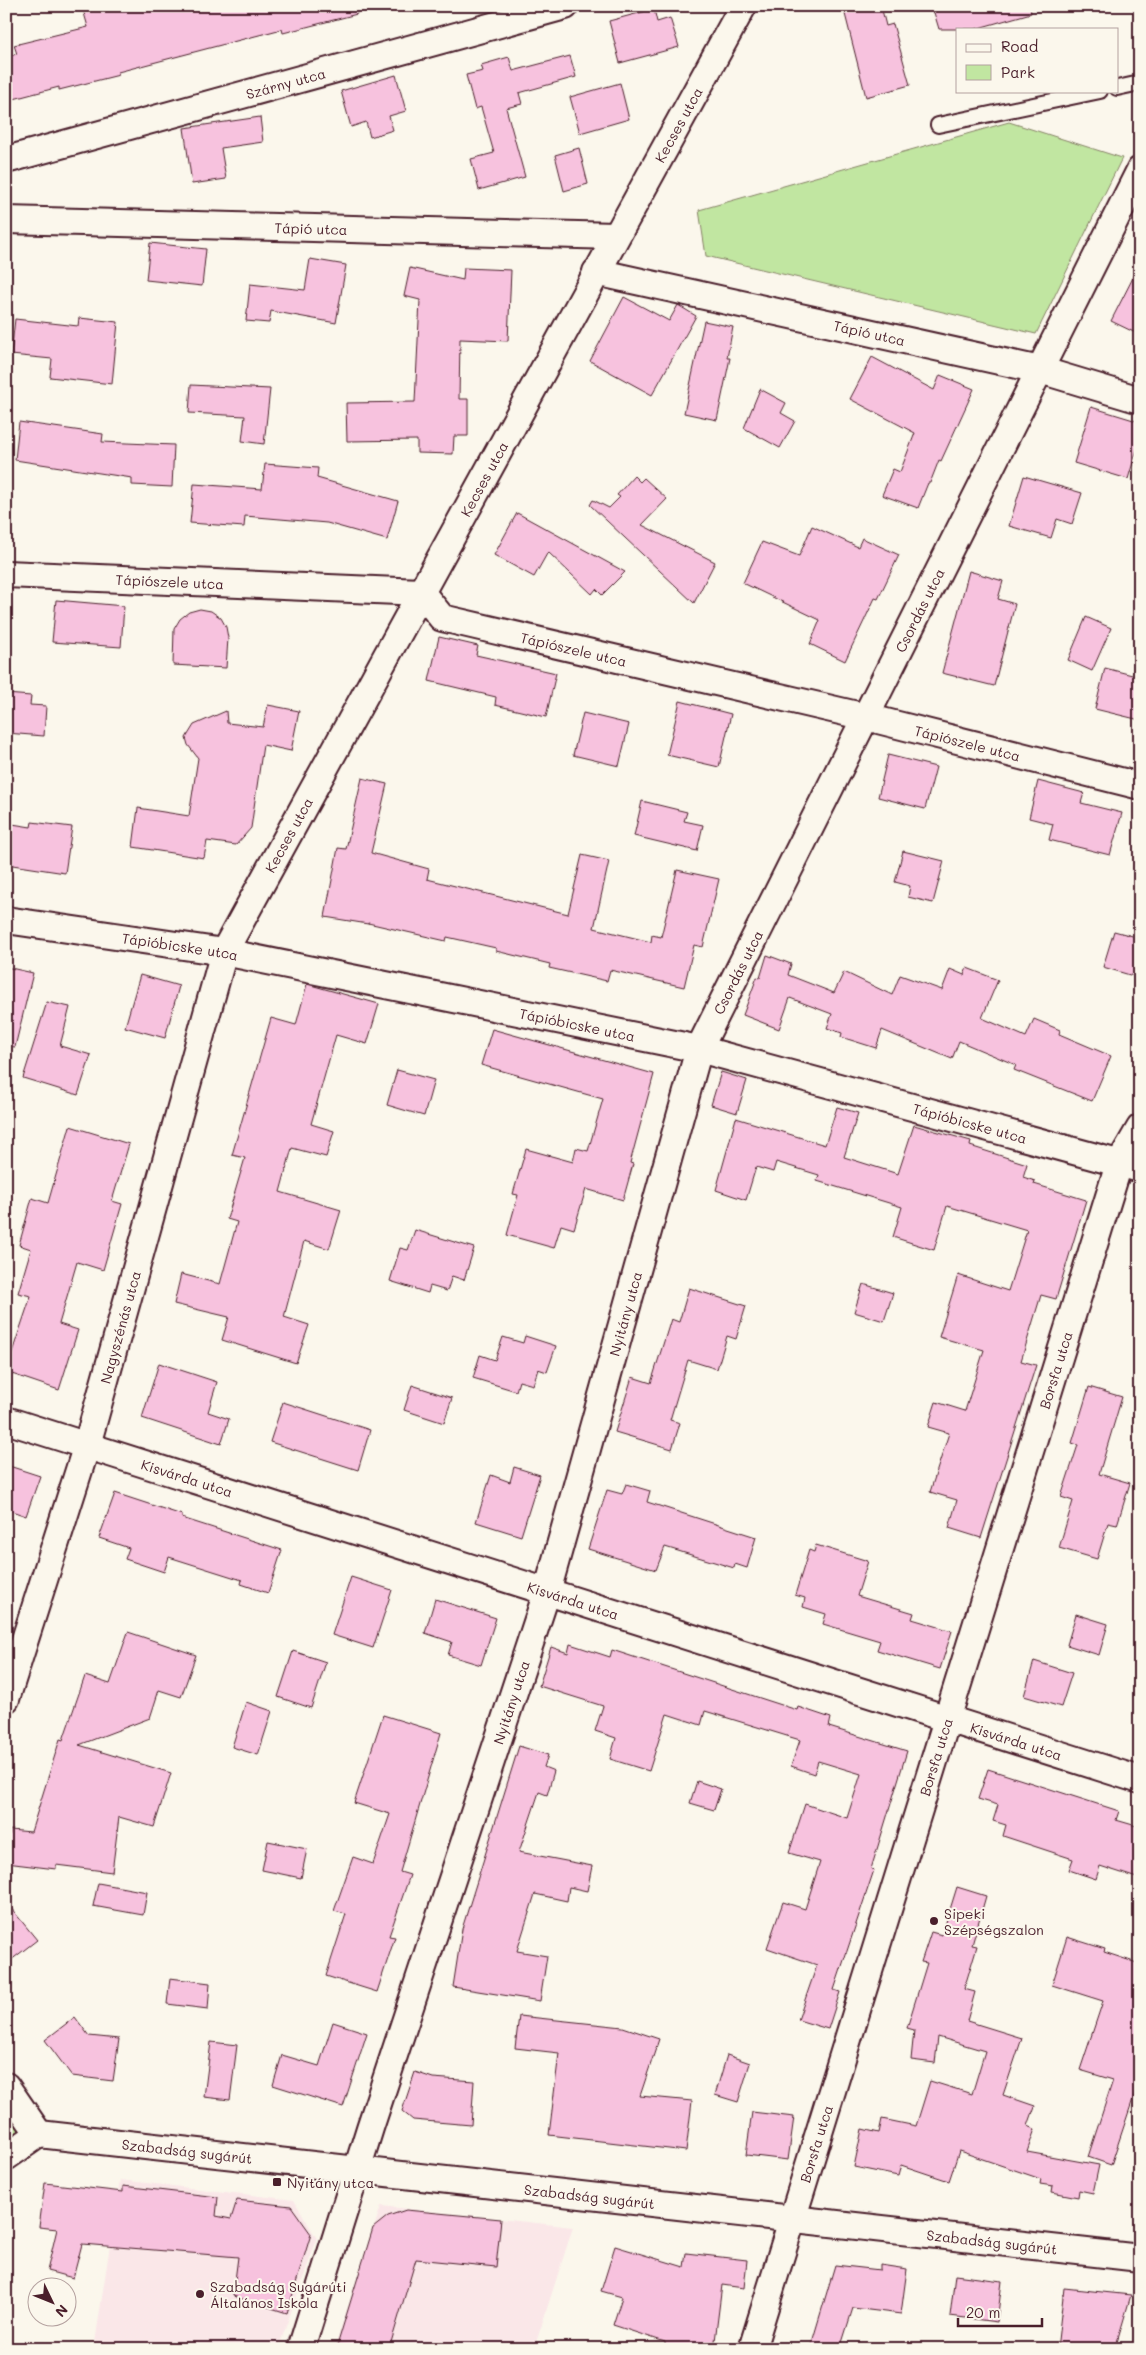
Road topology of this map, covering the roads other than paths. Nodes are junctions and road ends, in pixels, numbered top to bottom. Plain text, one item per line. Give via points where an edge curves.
1 (565, 6) edge
2 (742, 6) edge
3 (1140, 83) edge
4 (1118, 88) edge
5 (1095, 92) edge
6 (938, 125) dead end
7 (6, 160) edge
8 (1140, 170) edge
9 (6, 220) edge
10 (616, 236) junction
11 (596, 272) junction
12 (1040, 370) junction
13 (1140, 400) edge
14 (6, 574) edge
15 (421, 592) junction
16 (866, 717) junction
17 (1140, 786) edge
18 (6, 920) edge
19 (224, 952) junction
20 (699, 1050) junction
21 (1140, 1128) edge
22 (1130, 1166) edge
23 (6, 1420) edge
24 (87, 1446) junction
25 (547, 1592) junction
26 (6, 1699) edge
27 (948, 1719) junction
28 (1140, 1780) edge
29 (6, 2086) edge
30 (39, 2134) junction
31 (6, 2156) edge
32 (357, 2169) junction
33 (791, 2218) junction
34 (1140, 2258) edge
35 (301, 2349) edge
36 (752, 2349) edge

1 - 7 street, Szárny utca
2 - 10 street, Kecses utca
3 - 4 lane
5 - 6 lane
8 - 12 street, Csordás utca
9 - 10 street, Tápió utca
10 - 11 street, Kecses utca
11 - 12 street, Tápió utca
11 - 15 street, Kecses utca
12 - 13 street, Tápió utca
12 - 16 street, Csordás utca
14 - 15 street, Tápiószele utca
15 - 16 street, Tápiószele utca via 442,618
15 - 19 street, Kecses utca
16 - 17 street, Tápiószele utca
16 - 20 street, Csordás utca
18 - 19 street, Tápióbicske utca
19 - 20 street, Tápióbicske utca
19 - 24 street, Nagyszénás utca
20 - 22 street, Tápióbicske utca
20 - 25 street, Nyitány utca
21 - 22 street, Borsfa utca
22 - 27 street, Borsfa utca
23 - 24 street, Kisvárda utca
24 - 25 street, Kisvárda utca
24 - 26 street, Nagyszénás utca
25 - 27 street, Kisvárda utca
25 - 32 street, Nyitány utca
27 - 28 street, Kisvárda utca
27 - 33 street, Borsfa utca
29 - 30 street
30 - 31 street
30 - 32 street, Szabadság sugárút
32 - 33 street, Szabadság sugárút
32 - 35 street, Nyitány utca
33 - 34 street, Szabadság sugárút
33 - 36 street, Borsfa utca

